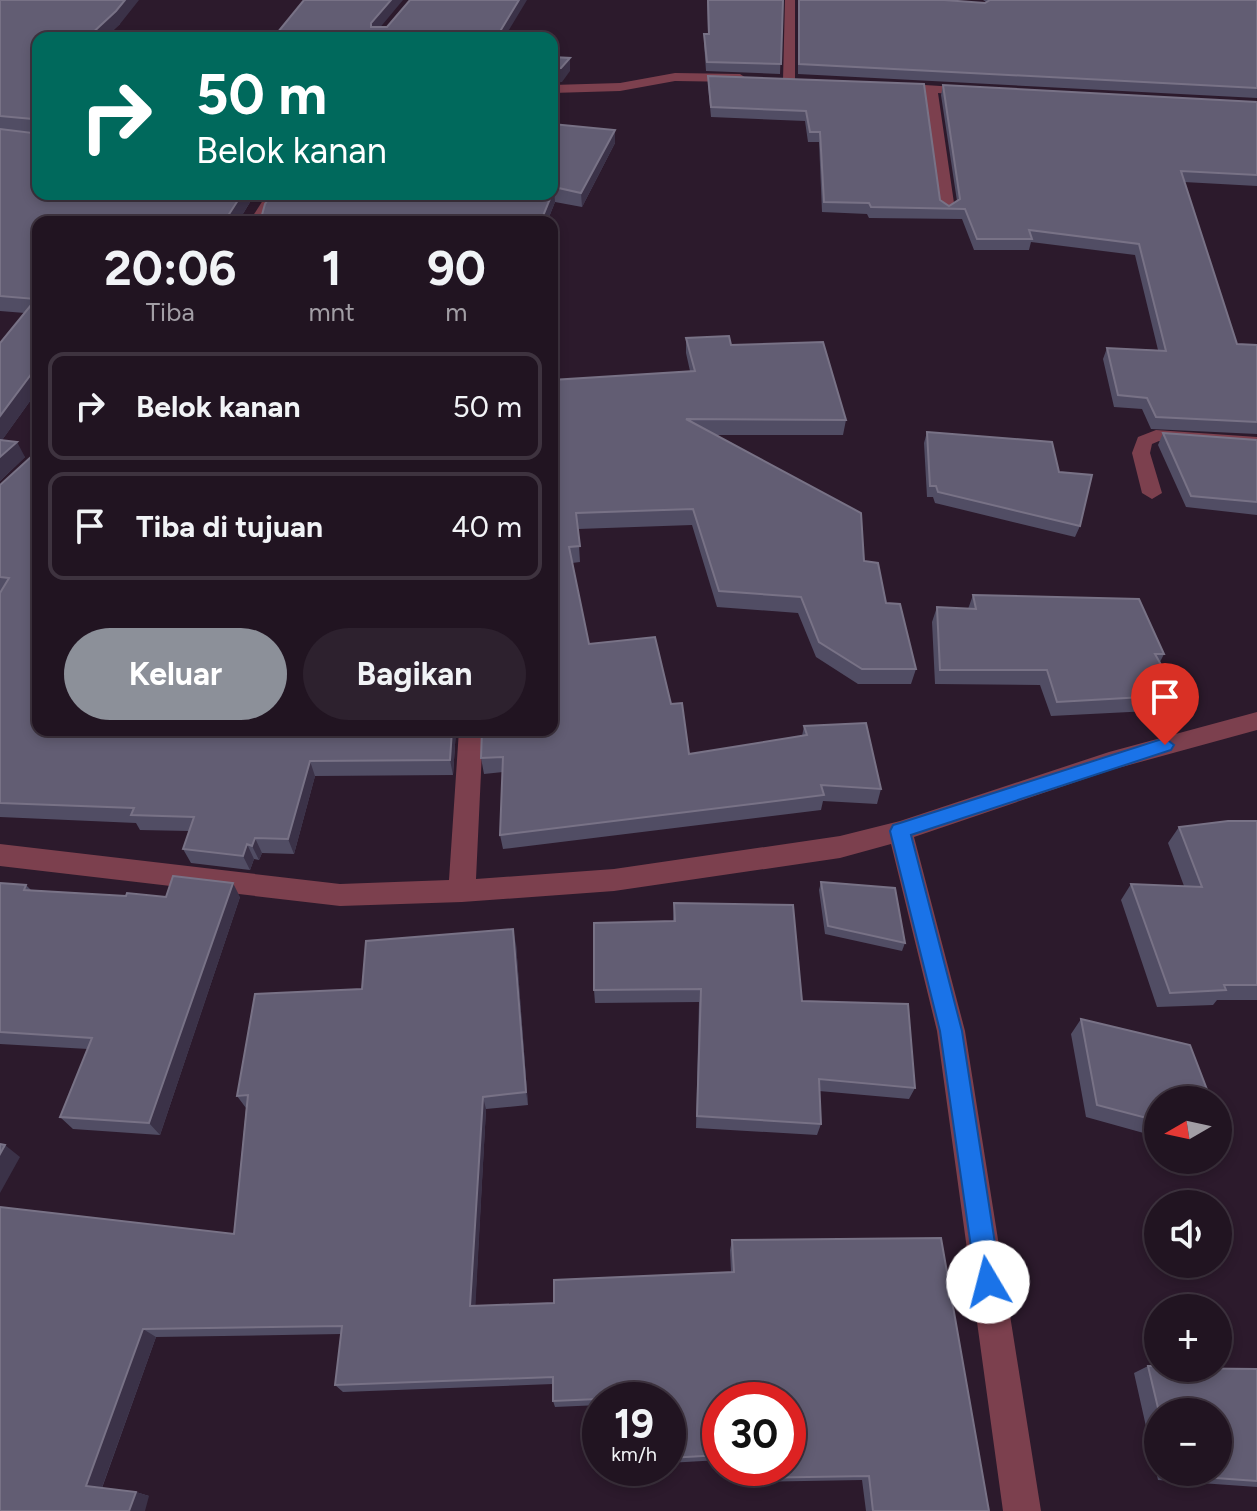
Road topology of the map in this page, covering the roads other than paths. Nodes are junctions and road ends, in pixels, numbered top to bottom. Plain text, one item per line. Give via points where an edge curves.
1 (790, 0) edge
2 (753, 78) edge
3 (803, 81) edge
4 (874, 85) edge
5 (558, 89) edge
6 (931, 89) junction
7 (992, 93) edge
8 (948, 210) edge
9 (1257, 443) edge
10 (1152, 493) dead end
11 (1257, 721) edge
12 (471, 736) edge
13 (900, 831) junction
14 (0, 855) edge
15 (462, 891) junction
16 (1022, 1511) edge

1 - 3 street via 783,79
2 - 5 street via 675,77 620,87
4 - 6 street
6 - 7 street
6 - 8 street
9 - 10 street via 1156,435 1144,441 1141,453
11 - 13 street via 1109,761
12 - 15 street
13 - 15 street via 840,847 614,880
13 - 16 street via 951,1031
14 - 15 street via 340,895

